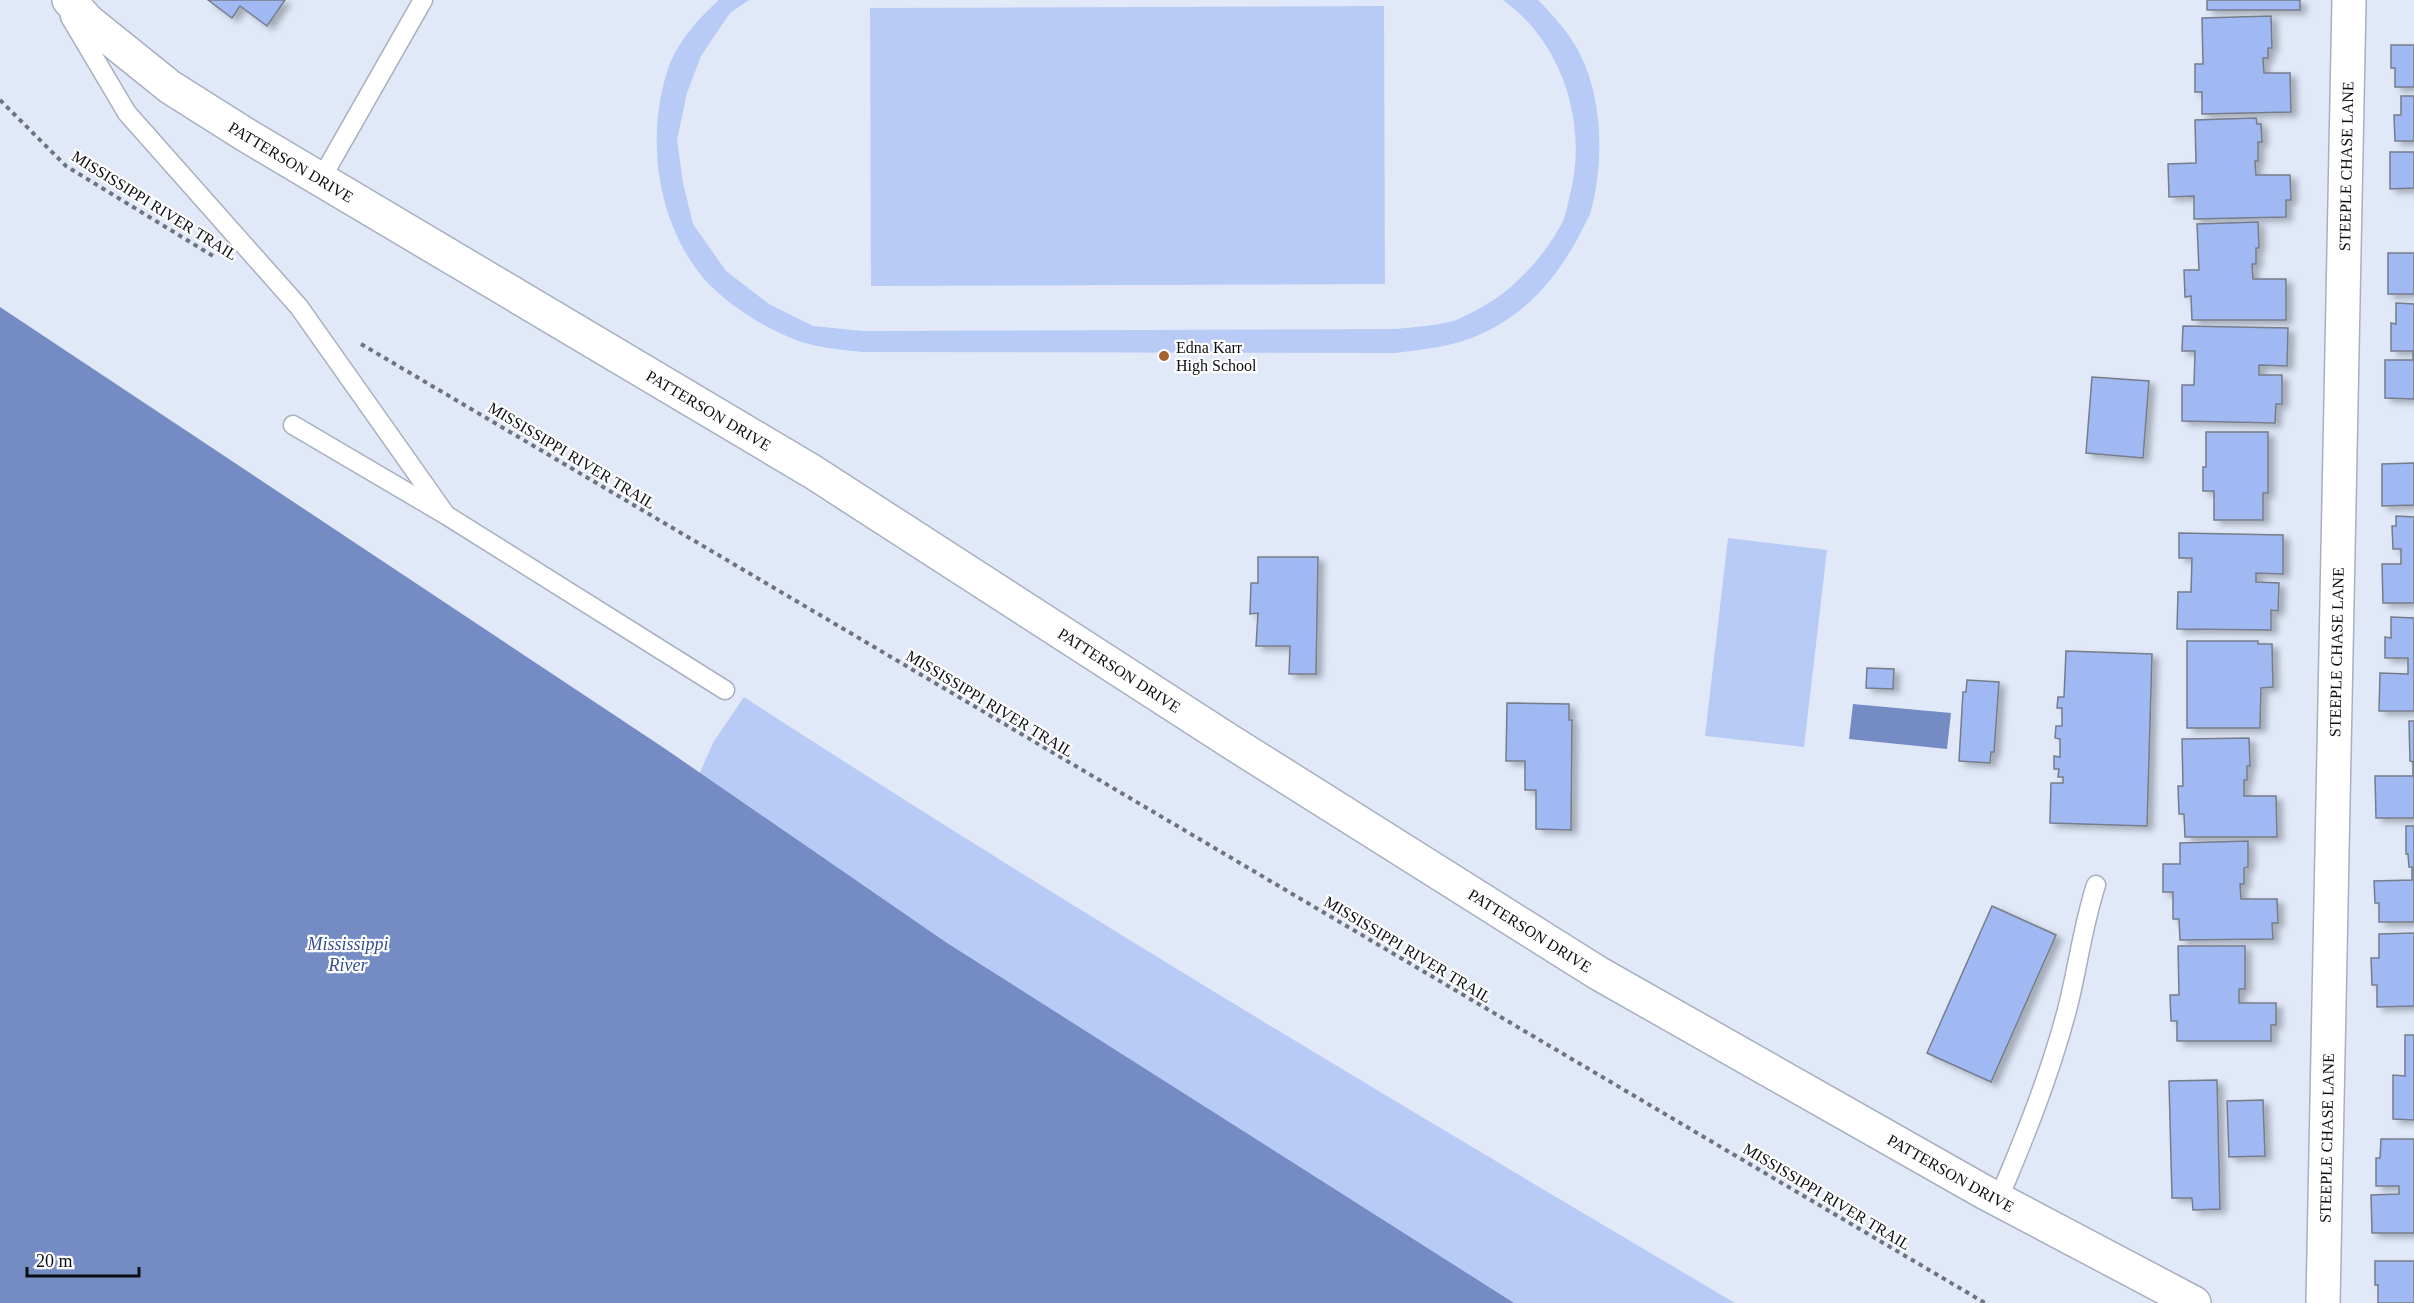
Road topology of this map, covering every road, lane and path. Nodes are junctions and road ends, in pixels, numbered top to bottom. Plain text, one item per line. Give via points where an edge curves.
1 (60, 0) edge
2 (69, 0) edge
3 (423, 0) edge
4 (2349, 0) edge
5 (0, 99) edge
6 (321, 179) junction
7 (216, 258) dead end
8 (360, 344) dead end
9 (293, 425) dead end
10 (446, 515) junction
11 (725, 690) dead end
12 (2096, 885) dead end
13 (1998, 1200) junction
14 (1985, 1303) edge
15 (2194, 1303) edge
16 (2323, 1303) edge

1 - 10 lane via 127,112 299,307
2 - 6 street, PATTERSON DRIVE via 88,21 170,87
3 - 6 lane
4 - 16 street, STEEPLE CHASE LANE
5 - 7 path, MISSISSIPPI RIVER TRAIL via 66,166
6 - 13 street, PATTERSON DRIVE via 813,472 1598,973
8 - 14 path, MISSISSIPPI RIVER TRAIL
9 - 10 lane
10 - 11 lane
12 - 13 lane via 2068,1007 2031,1121
13 - 15 street, PATTERSON DRIVE

